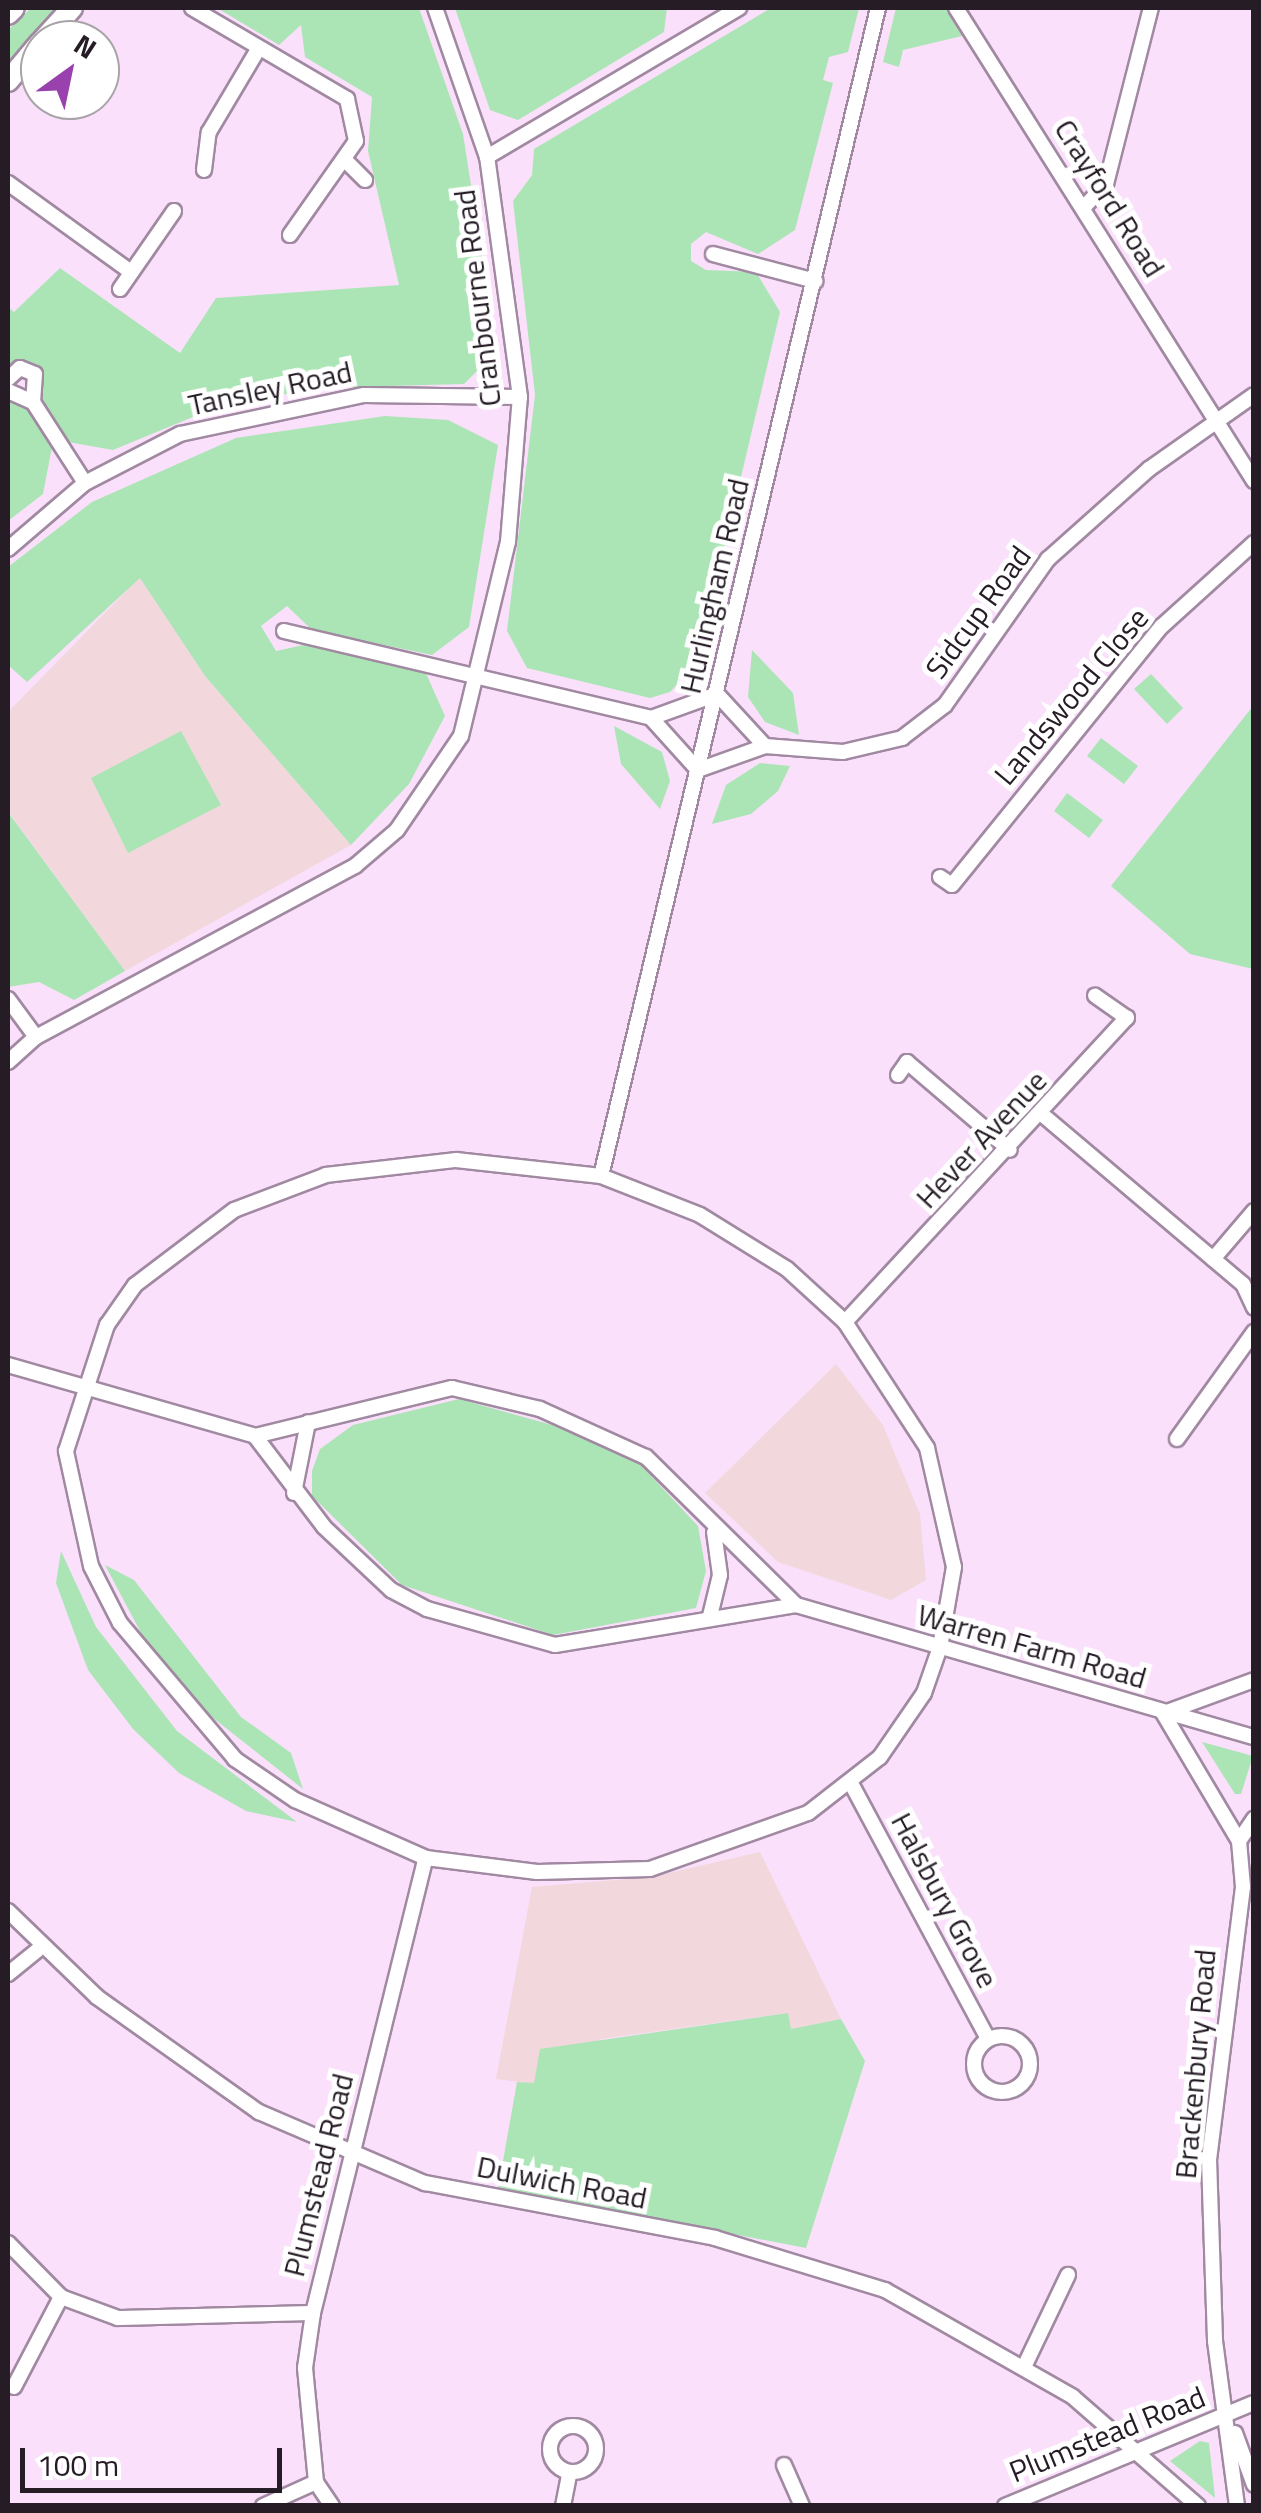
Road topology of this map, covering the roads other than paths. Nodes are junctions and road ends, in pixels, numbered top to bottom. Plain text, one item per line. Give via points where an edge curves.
1 (14, 8) edge
2 (192, 8) edge
3 (435, 8) edge
4 (702, 8) edge
5 (739, 8) edge
6 (878, 8) edge
7 (956, 8) edge
8 (1150, 8) edge
9 (8, 14) edge
10 (712, 23) junction
11 (258, 51) junction
12 (487, 157) junction
13 (346, 161) junction
14 (204, 170) dead end
15 (365, 180) dead end
16 (8, 183) edge
17 (1084, 207) junction
18 (174, 211) dead end
19 (290, 235) dead end
20 (713, 254) dead end
21 (132, 272) junction
22 (815, 281) junction
23 (120, 289) dead end
24 (8, 379) edge
25 (8, 391) edge
26 (1254, 395) edge
27 (520, 397) junction
28 (33, 402) junction
29 (1213, 420) junction
30 (1254, 481) edge
31 (85, 483) junction
32 (1254, 543) edge
33 (8, 549) edge
34 (284, 631) dead end
35 (480, 677) junction
36 (718, 694) junction
37 (651, 718) junction
38 (765, 746) junction
39 (698, 770) junction
40 (940, 876) dead end
41 (1095, 996) dead end
42 (8, 998) edge
43 (36, 1037) junction
44 (8, 1062) edge
45 (898, 1076) dead end
46 (1044, 1116) junction
47 (1010, 1150) junction
48 (601, 1176) junction
49 (1254, 1211) edge
50 (1213, 1259) junction
51 (1254, 1308) edge
52 (845, 1322) junction
53 (1254, 1332) edge
54 (8, 1365) edge
55 (82, 1387) junction
56 (308, 1422) junction
57 (255, 1436) junction
58 (1177, 1439) dead end
59 (294, 1494) junction
60 (712, 1526) junction
61 (796, 1606) junction
62 (710, 1616) junction
63 (940, 1647) junction
64 (1254, 1680) edge
65 (1163, 1714) junction
66 (1254, 1736) edge
67 (852, 1786) junction
68 (1254, 1819) edge
69 (1239, 1840) junction
70 (426, 1858) junction
71 (8, 1911) edge
72 (38, 1950) junction
73 (8, 1974) edge
74 (988, 2039) junction
75 (351, 2154) junction
76 (8, 2243) edge
77 (1068, 2275) dead end
78 (61, 2297) junction
79 (313, 2314) junction
80 (1025, 2365) junction
81 (14, 2388) dead end
82 (1254, 2403) edge
83 (1228, 2413) junction
84 (1136, 2449) junction
85 (784, 2465) dead end
86 (568, 2475) dead end
87 (316, 2482) junction
88 (1254, 2485) edge
89 (263, 2506) edge
90 (332, 2506) edge
91 (563, 2506) edge
92 (802, 2506) edge
93 (1006, 2506) edge
94 (1198, 2506) edge
95 (1237, 2506) edge

1 - 9 main road
2 - 11 street
3 - 12 street, Cranbourne Road
4 - 10 street
5 - 10 street
6 - 22 street, Hurlingham Road
7 - 17 street, Crayford Road
8 - 17 street via 1116,155
10 - 12 street
11 - 13 street via 284,56 347,98 356,141
11 - 14 street via 209,132
12 - 27 street, Cranbourne Road
13 - 15 street
13 - 19 street
16 - 21 street
17 - 29 street, Crayford Road
18 - 21 street
20 - 22 street
21 - 23 street
22 - 36 street, Hurlingham Road
24 - 28 street via 20,368 35,374
25 - 28 street
26 - 29 street, Sidcup Road
27 - 31 street, Tansley Road via 450,390 268,410 180,434
27 - 35 street, Cranbourne Road via 508,542
28 - 31 street
29 - 30 street
29 - 38 street, Sidcup Road via 1048,559 945,705 917,728 844,752
31 - 33 street, Tansley Road
32 - 40 street, Landswood Close via 1124,669 952,885
34 - 35 street
35 - 37 street
35 - 43 street, Cranbourne Road via 436,779 377,848 293,906
36 - 37 street
36 - 38 street
36 - 39 street, Hurlingham Road
37 - 39 street
38 - 39 street, Sidcup Road
39 - 48 street, Hurlingham Road
41 - 46 street, Hever Avenue via 1127,1018
42 - 43 street
43 - 44 street, Cranbourne Road
45 - 47 street via 907,1062
46 - 47 street, Hever Avenue
46 - 50 street
47 - 52 street, Hever Avenue
48 - 52 street via 700,1215 788,1269
48 - 55 street via 472,1160 381,1164 234,1210 134,1284
49 - 50 street
50 - 51 street
52 - 63 street via 942,1484 954,1568
53 - 58 street
54 - 55 street
55 - 57 street
55 - 70 street via 66,1451 78,1520 120,1623 159,1679 235,1759 295,1800
56 - 57 street, Warren Farm Road
56 - 59 street
56 - 60 street, Warren Farm Road via 452,1388 498,1397 596,1429 646,1458
57 - 59 street, Warren Farm Road
59 - 62 street, Warren Farm Road via 391,1590 426,1609 554,1645
60 - 61 street, Warren Farm Road
60 - 62 street via 720,1575
61 - 62 street, Warren Farm Road
61 - 63 street, Warren Farm Road
63 - 65 street, Warren Farm Road
63 - 67 street via 900,1732
64 - 65 street
65 - 66 street, Warren Farm Road
65 - 69 street, Brackenbury Road
67 - 70 street via 758,1837 650,1869 537,1872
67 - 74 street, Halsbury Grove
68 - 69 street
69 - 83 street, Brackenbury Road via 1243,1886 1209,2159 1215,2342
70 - 75 street, Plumstead Road
71 - 72 street, Dulwich Road
72 - 73 street
72 - 75 street, Dulwich Road via 259,2112
74 - 74 street via 1008,2036 1029,2056 1015,2089 979,2082 973,2063
75 - 79 street, Plumstead Road
75 - 80 street, Dulwich Road via 425,2183 838,2271
76 - 78 street
77 - 80 street
78 - 79 street via 160,2323
78 - 81 street
79 - 87 street, Plumstead Road via 305,2368
80 - 84 street, Dulwich Road
82 - 83 street, Plumstead Road
83 - 84 street, Plumstead Road via 1152,2451
83 - 88 street, Brackenbury Road
83 - 95 street, Brackenbury Road
84 - 93 street, Plumstead Road
84 - 94 street
85 - 92 street
86 - 91 street
87 - 89 street
87 - 90 street, Plumstead Road

